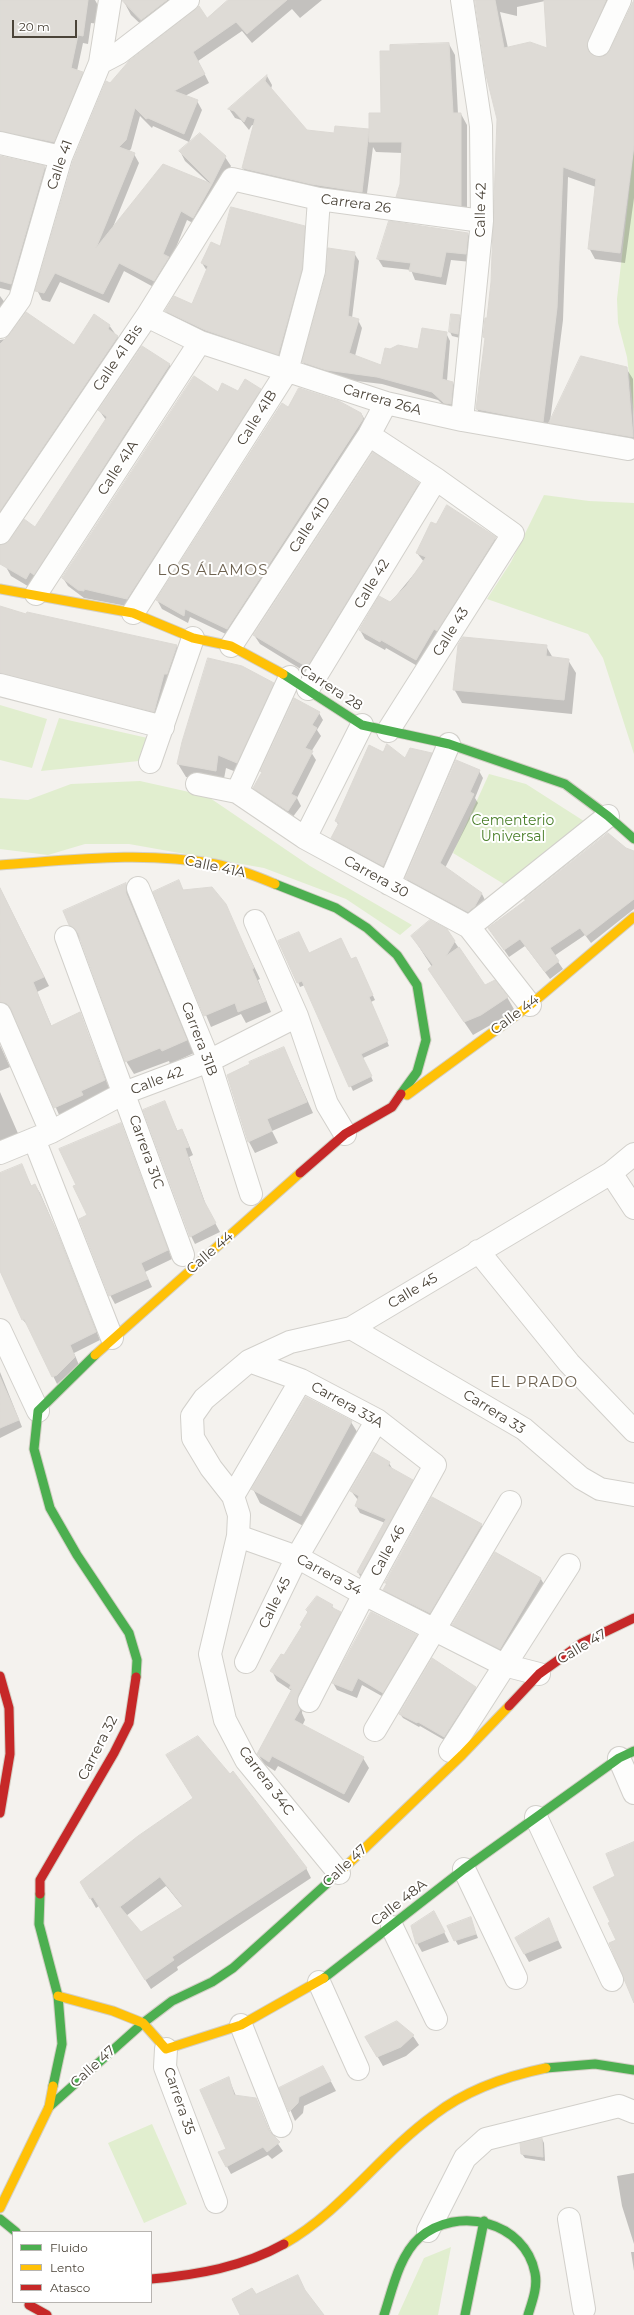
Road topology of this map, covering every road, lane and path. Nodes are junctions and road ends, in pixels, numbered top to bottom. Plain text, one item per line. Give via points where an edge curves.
1 (110, 0) edge
2 (188, 0) edge
3 (462, 0) edge
4 (620, 0) edge
5 (599, 45) dead end
6 (100, 62) junction
7 (0, 143) edge
8 (61, 157) junction
9 (232, 179) joint
10 (319, 199) junction
11 (482, 221) junction
12 (147, 316) junction
13 (0, 327) edge
14 (200, 342) junction
15 (287, 371) junction
16 (386, 403) junction
17 (462, 420) junction
18 (369, 435) junction
19 (628, 449) dead end
20 (436, 479) junction
21 (0, 533) edge
22 (0, 589) edge
23 (36, 594) junction
24 (133, 613) junction
25 (193, 638) junction
26 (231, 646) junction
27 (290, 678) junction
28 (0, 685) edge
29 (308, 689) junction
30 (362, 725) junction
31 (163, 728) junction
32 (388, 731) junction
33 (449, 744) junction
34 (150, 762) dead end
35 (197, 784) dead end
36 (237, 792) junction
37 (608, 816) junction
38 (305, 838) junction
39 (634, 839) edge
40 (0, 865) edge
41 (389, 884) junction
42 (138, 888) dead end
43 (634, 917) edge
44 (255, 921) dead end
45 (469, 927) junction
46 (66, 937) dead end
47 (417, 984) joint
48 (530, 1005) junction
49 (0, 1014) edge
50 (301, 1024) junction
51 (209, 1061) junction
52 (124, 1093) junction
53 (392, 1107) junction
54 (345, 1134) junction
55 (42, 1136) junction
56 (0, 1154) edge
57 (634, 1154) edge
58 (611, 1173) junction
59 (251, 1194) dead end
60 (634, 1208) edge
61 (478, 1251) junction
62 (183, 1255) dead end
63 (351, 1328) junction
64 (0, 1330) edge
65 (112, 1338) junction
66 (249, 1361) junction
67 (301, 1380) junction
68 (38, 1411) junction
69 (377, 1420) junction
70 (634, 1431) edge
71 (435, 1465) joint
72 (634, 1495) edge
73 (233, 1496) junction
74 (510, 1502) dead end
75 (238, 1536) junction
76 (297, 1557) junction
77 (569, 1565) dead end
78 (364, 1594) junction
79 (634, 1618) edge
80 (433, 1629) junction
81 (246, 1662) dead end
82 (504, 1665) junction
83 (539, 1674) junction
84 (0, 1676) edge
85 (309, 1701) dead end
86 (375, 1730) dead end
87 (450, 1751) dead end
88 (627, 1754) edge
89 (634, 1793) edge
90 (0, 1812) edge
91 (536, 1817) junction
92 (464, 1869) junction
93 (339, 1873) junction
94 (392, 1927) junction
95 (516, 1978) dead end
96 (612, 1980) dead end
97 (319, 1982) junction
98 (58, 1996) junction
99 (436, 2019) dead end
100 (143, 2023) junction
101 (240, 2025) junction
102 (166, 2049) junction
103 (358, 2069) dead end
104 (634, 2070) edge
105 (49, 2107) junction
106 (634, 2112) edge
107 (281, 2126) dead end
108 (216, 2202) dead end
109 (0, 2208) edge
110 (0, 2219) edge
111 (569, 2219) dead end
112 (484, 2221) junction
113 (15, 2231) edge
114 (428, 2231) junction
115 (152, 2279) edge
116 (30, 2303) edge
117 (584, 2309) dead end
118 (24, 2315) edge
119 (47, 2315) edge
120 (384, 2315) edge
121 (465, 2315) edge
122 (528, 2315) edge

1 - 6 street, Calle 41
2 - 6 street via 119,53
3 - 11 street, Calle 42 via 481,126
4 - 5 street
6 - 8 street, Calle 41
7 - 8 street
8 - 13 street, Calle 41 via 20,299
9 - 10 street, Carrera 26
9 - 12 street, Calle 41 Bis
10 - 11 street, Carrera 26
10 - 15 street, Calle 41B via 314,271
11 - 17 street, Calle 42
12 - 14 street, Carrera 26A
12 - 21 street, Calle 41 Bis
14 - 15 street, Carrera 26A
14 - 23 street, Calle 41A
15 - 16 street, Carrera 26A
15 - 24 street, Calle 41B
16 - 17 street, Carrera 26A
16 - 18 street, Calle 41D
17 - 19 street, Carrera 26A
18 - 20 street
18 - 26 street, Calle 41D
20 - 29 street, Calle 42
20 - 32 street, Calle 43 via 513,534
22 - 23 main road, Carrera 28
23 - 24 main road, Carrera 28
24 - 25 main road, Carrera 28
25 - 26 main road, Carrera 28
25 - 31 street
26 - 27 main road, Carrera 28
27 - 29 main road, Carrera 28
27 - 36 street
28 - 31 street
29 - 30 main road, Carrera 28
30 - 32 main road, Carrera 28
30 - 38 street
31 - 34 street
32 - 33 main road, Carrera 28
33 - 37 main road, Carrera 28 via 565,784
33 - 41 street
35 - 36 street, Carrera 30
36 - 38 street, Carrera 30
37 - 39 main road, Carrera 28
37 - 45 street
38 - 41 street, Carrera 30
40 - 47 main road, Calle 41A via 126,856 216,864 248,873 336,908 367,928 396,955
41 - 45 street, Carrera 30
42 - 51 street, Carrera 31B
43 - 48 main road, Calle 44
44 - 50 street
45 - 48 street, Carrera 30
46 - 52 street, Carrera 31C
47 - 53 main road, Calle 44 via 426,1040 417,1072
48 - 53 main road, Calle 44
49 - 55 street
50 - 51 street, Calle 42
50 - 54 street via 327,1104
51 - 52 street, Calle 42
51 - 59 street, Carrera 31B
52 - 55 street, Calle 42
52 - 62 street, Carrera 31C
53 - 54 main road, Calle 44
54 - 65 main road, Calle 44
55 - 56 street, Calle 42
55 - 65 street
57 - 58 street, Calle 45
58 - 60 street
58 - 61 street, Calle 45
61 - 63 street, Calle 45
61 - 70 street via 554,1344
63 - 66 street, Calle 45 via 290,1342
63 - 72 street, Carrera 33 via 524,1429 593,1486
64 - 68 street
65 - 68 main road, Calle 44
66 - 67 street, Carrera 33A
66 - 73 street, Calle 45 via 204,1399 192,1416 193,1438 210,1468
67 - 69 street, Carrera 33A
67 - 73 street
68 - 98 main road, Carrera 32 via 34,1448 50,1508 76,1554 129,1633 137,1660 136,1693 128,1723 114,1753 40,1880 39,1924
69 - 71 street, Carrera 33A
69 - 76 street, Calle 45
71 - 78 street, Calle 46
73 - 75 street via 239,1515
74 - 80 street
75 - 76 street, Carrera 34
75 - 93 street, Carrera 34C via 210,1654 225,1720 246,1760
76 - 78 street, Carrera 34
76 - 81 street, Calle 45
77 - 82 street
78 - 80 street, Carrera 34
78 - 85 street, Calle 46
79 - 83 main road, Calle 47 via 582,1643
80 - 82 street, Carrera 34
80 - 86 street
82 - 83 street, Carrera 34
82 - 87 street
83 - 93 main road, Calle 47 via 462,1755
84 - 90 main road via 9,1708 10,1754
88 - 89 street
88 - 91 main road, Calle 48A
91 - 92 main road, Calle 48A
91 - 96 street
92 - 94 main road, Calle 48A
92 - 95 street
93 - 100 main road, Calle 47 via 233,1968 212,1982 172,2001
94 - 97 main road, Calle 48A
94 - 99 street
97 - 101 main road, Calle 48A
97 - 103 street
98 - 100 main road, Carrera 35 via 113,2011
98 - 105 main road, Carrera 32 via 62,2044
100 - 102 main road, Carrera 35
100 - 105 main road, Calle 47
101 - 102 main road, Calle 48A
101 - 107 street
102 - 108 street, Carrera 35 via 165,2067
104 - 115 main road via 605,2064 575,2063 540,2068 463,2097 433,2115 322,2217 291,2240 248,2260 221,2268
105 - 109 main road
106 - 114 street via 619,2106 486,2139 466,2158
110 - 113 main road
111 - 117 street
112 - 114 main road via 455,2222
112 - 121 main road
112 - 122 main road via 509,2232 526,2248 532,2260 535,2289
114 - 120 main road via 412,2246
116 - 118 main road
116 - 119 main road

